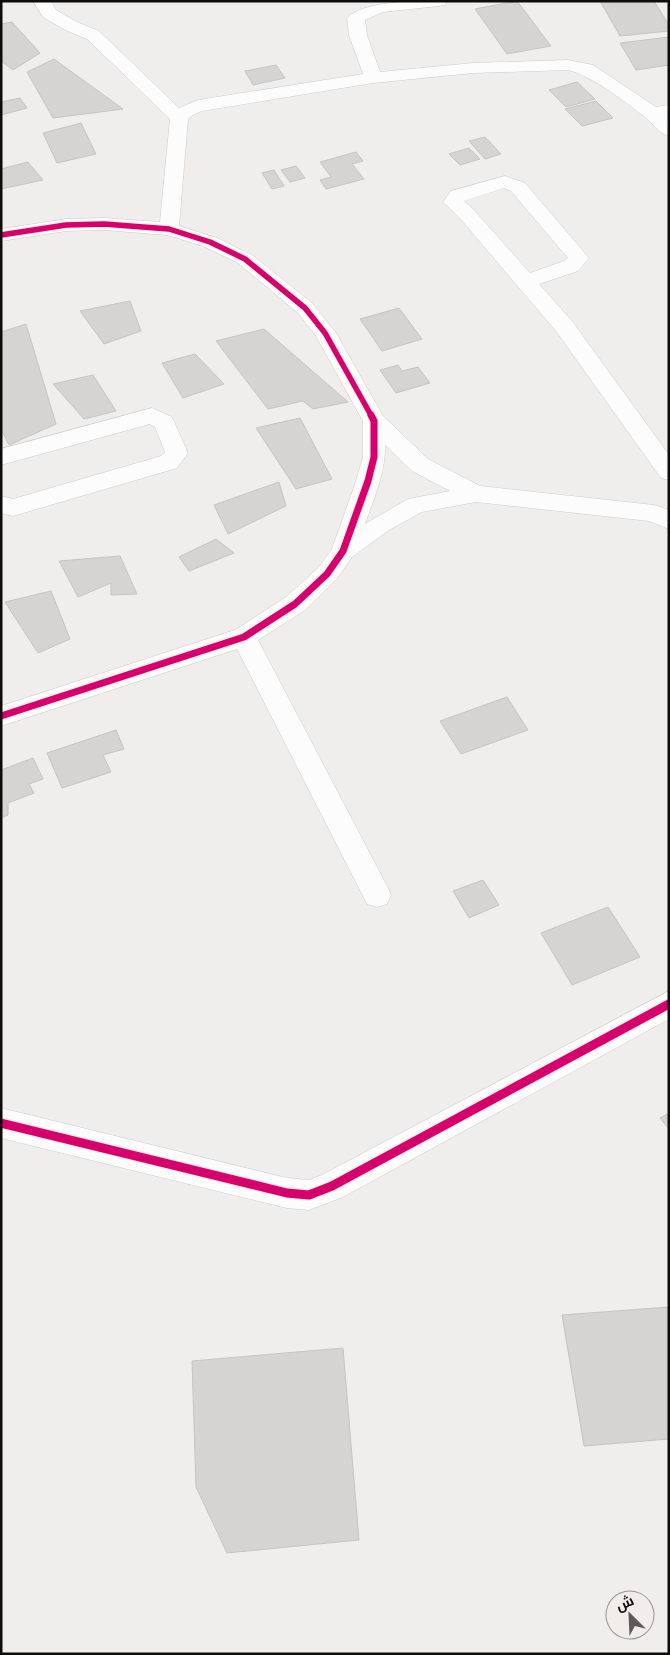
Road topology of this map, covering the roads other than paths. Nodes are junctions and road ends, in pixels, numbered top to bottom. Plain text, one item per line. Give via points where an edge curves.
1 (42, 1) edge
2 (438, 1) edge
3 (373, 78) junction
4 (660, 112) edge
5 (179, 118) junction
6 (669, 130) edge
7 (169, 229) junction
8 (1, 235) edge
9 (526, 282) junction
10 (374, 421) junction
11 (1, 458) edge
12 (669, 472) edge
13 (476, 494) junction
14 (1, 504) edge
15 (664, 514) edge
16 (343, 551) junction
17 (244, 637) junction
18 (1, 716) edge
19 (377, 895) dead end
20 (669, 1004) edge
21 (1, 1123) edge

1 - 5 street via 49,13 93,35
2 - 3 street via 372,10 356,18 358,35
3 - 4 street via 473,68 574,65 587,69
3 - 5 street via 198,106
4 - 6 street
5 - 7 street
7 - 8 street via 66,225
7 - 10 street via 210,242 245,259 305,308 325,333
9 - 9 street via 453,202 458,195 504,182 518,187 579,258 571,266
9 - 12 street via 564,326
10 - 13 street via 420,465
10 - 16 street via 374,457
11 - 14 street via 152,416 164,422 177,453 169,462 13,508
13 - 15 street
13 - 16 street via 416,504
16 - 17 street via 327,574 295,604
17 - 18 street
17 - 19 street
20 - 21 street via 332,1186 309,1195 287,1193

